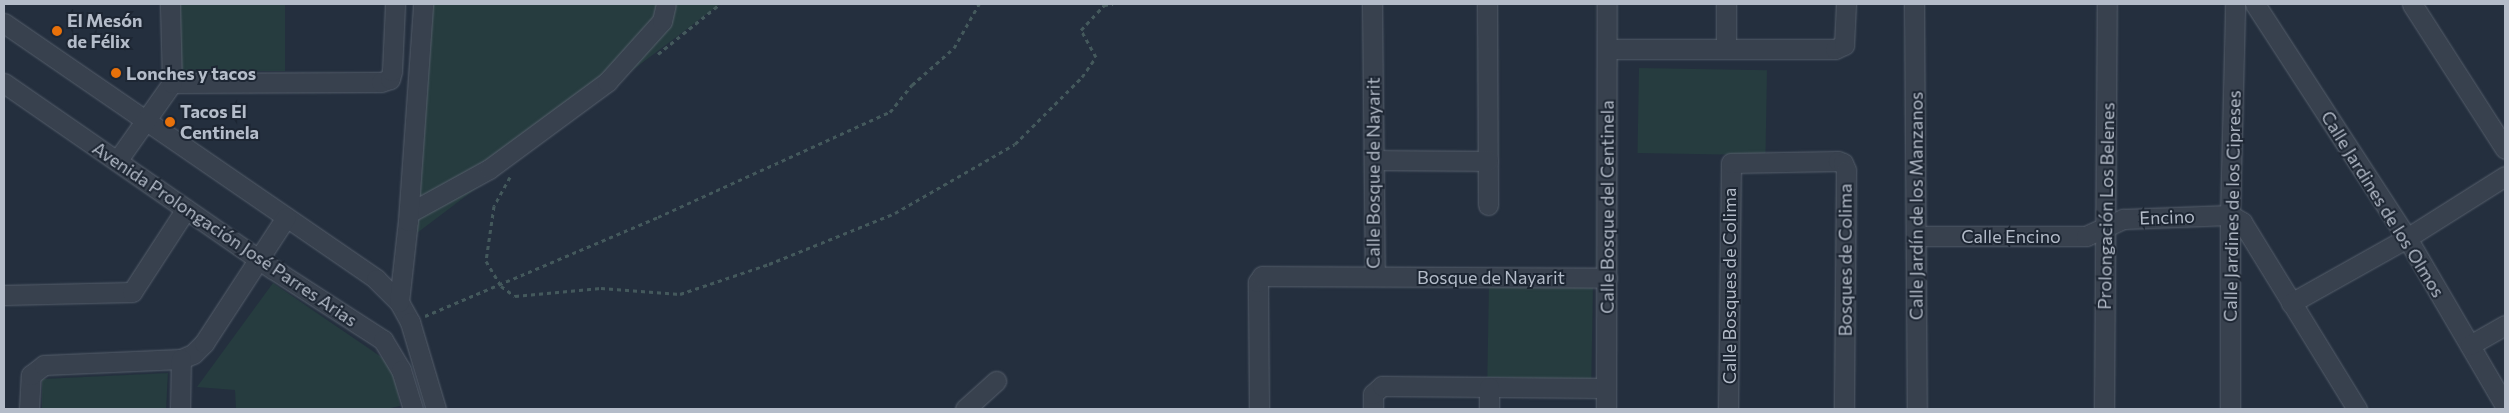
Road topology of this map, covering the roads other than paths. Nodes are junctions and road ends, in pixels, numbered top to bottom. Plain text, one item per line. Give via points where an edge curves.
1 (170, 4) edge
2 (395, 4) edge
3 (423, 4) edge
4 (666, 4) edge
5 (1372, 4) edge
6 (1487, 4) edge
7 (1607, 4) edge
8 (1726, 4) edge
9 (1846, 4) edge
10 (1914, 4) edge
11 (2107, 4) edge
12 (2235, 4) edge
13 (2255, 4) edge
14 (2412, 4) edge
15 (4, 23) edge
16 (1726, 48) junction
17 (1607, 49) junction
18 (4, 83) edge
19 (172, 83) junction
20 (146, 120) junction
21 (2505, 149) edge
22 (1375, 160) junction
23 (117, 161) junction
24 (1488, 161) junction
25 (1731, 163) joint
26 (2505, 176) edge
27 (1488, 205) dead end
28 (186, 209) junction
29 (409, 213) junction
30 (2230, 215) junction
31 (286, 217) junction
32 (2105, 227) junction
33 (1916, 236) junction
34 (2407, 238) junction
35 (259, 259) junction
36 (1375, 276) junction
37 (1606, 278) junction
38 (4, 295) edge
39 (399, 302) junction
40 (2291, 303) junction
41 (410, 322) junction
42 (2505, 325) edge
43 (383, 340) junction
44 (2470, 345) junction
45 (181, 359) junction
46 (996, 381) dead end
47 (1489, 387) junction
48 (1606, 388) junction
49 (2505, 406) edge
50 (29, 409) edge
51 (180, 409) edge
52 (414, 409) edge
53 (436, 409) edge
54 (964, 409) edge
55 (1259, 409) edge
56 (1373, 409) edge
57 (1489, 409) edge
58 (1606, 409) edge
59 (1728, 409) edge
60 (1844, 409) edge
61 (1917, 409) edge
62 (2104, 409) edge
63 (2230, 409) edge
64 (2357, 409) edge

1 - 19 street
2 - 19 street via 390,79 381,82
3 - 29 street
4 - 29 street via 662,21 607,82 489,169
5 - 22 street, Calle Bosque de Nayarit
6 - 24 street
7 - 17 street, Calle Bosque del Centinela
8 - 16 street
9 - 16 street via 1844,45 1835,50
10 - 33 street, Calle Jardín de los Manzanos
11 - 32 street, Prolongación Los Belenes
12 - 30 street, Calle Jardines de los Cipreses
13 - 34 street, Calle Jardines de los Olmos
14 - 21 street
15 - 20 street
16 - 17 street
17 - 37 street, Calle Bosque del Centinela
18 - 23 street, Avenida Prolongación José Parres Arias
19 - 20 street
20 - 23 street
20 - 31 street
22 - 24 street
22 - 36 street, Calle Bosque de Nayarit
23 - 28 street, Avenida Prolongación José Parres Arias
24 - 27 street
25 - 59 street, Calle Bosques de Colima
25 - 60 street, Bosques de Colima via 1843,163 1846,170
26 - 34 street
28 - 35 street, Avenida Prolongación José Parres Arias
28 - 38 street via 132,292
29 - 39 street
30 - 32 street, Encino via 2124,219
30 - 40 street via 2242,222
30 - 63 street, Calle Jardines de los Cipreses
31 - 35 street
31 - 39 street via 376,279
32 - 33 street, Calle Encino via 2086,236
32 - 62 street, Prolongación Los Belenes
33 - 61 street, Calle Jardín de los Manzanos
34 - 40 street
34 - 44 street, Calle Jardines de los Olmos
35 - 43 street, Avenida Prolongación José Parres Arias
35 - 45 street via 204,343
36 - 37 street, Bosque de Nayarit
36 - 55 street, Calle Bosque de Nayarit via 1262,276 1258,282
37 - 48 street, Calle Bosque del Centinela
39 - 41 street
40 - 64 street
41 - 43 street
41 - 53 street
42 - 44 street
43 - 52 street, Avenida Prolongación José Parres Arias via 401,370
44 - 49 street, Calle Jardines de los Olmos
45 - 50 street via 44,364 31,375
45 - 51 street
46 - 54 street
47 - 48 street
47 - 56 street via 1382,386 1373,394
47 - 57 street
48 - 58 street, Calle Bosque del Centinela

